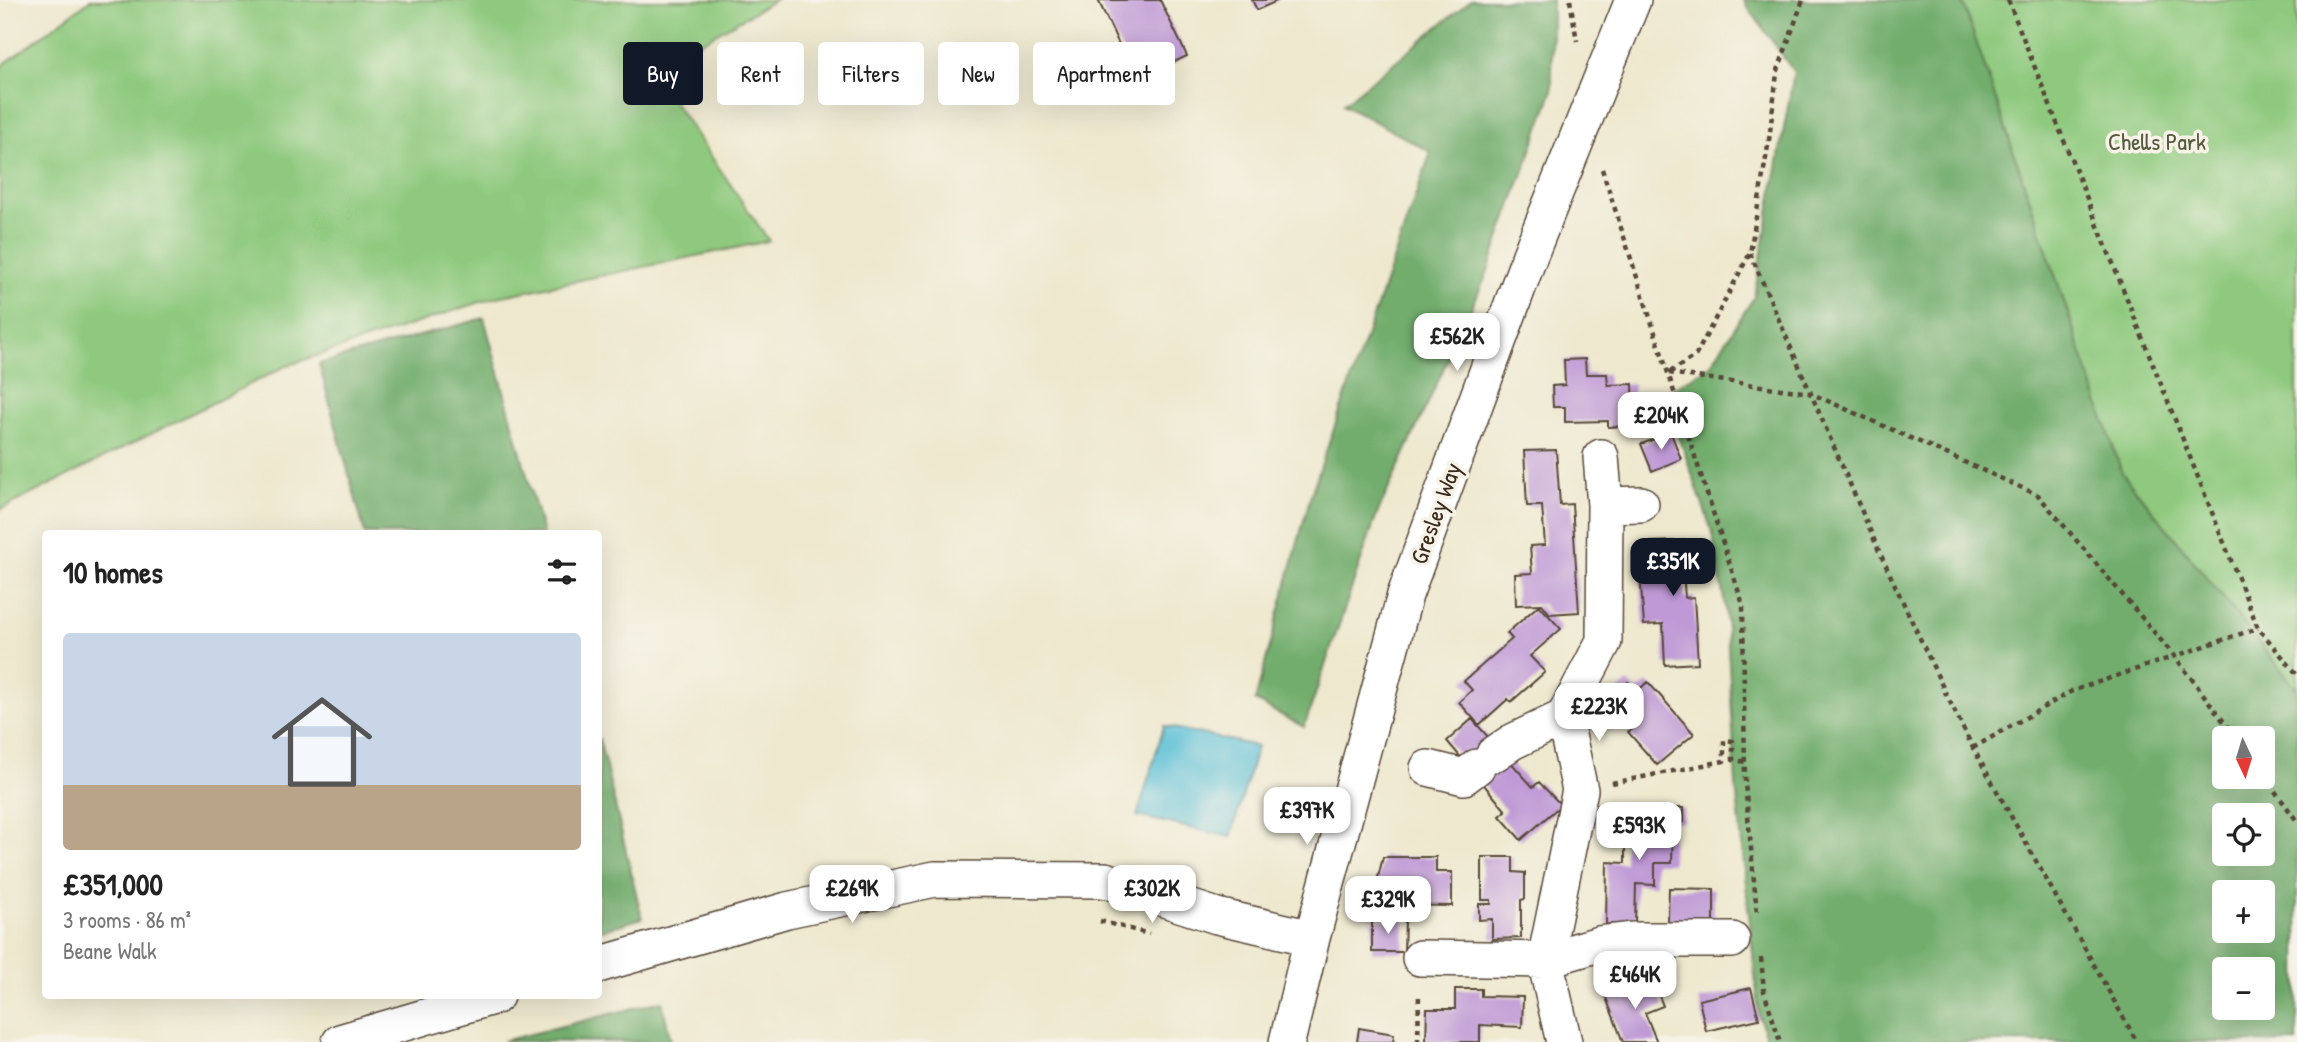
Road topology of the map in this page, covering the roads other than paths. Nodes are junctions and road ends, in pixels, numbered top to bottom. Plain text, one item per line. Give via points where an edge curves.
1 (1633, 0) edge
2 (1601, 457) dead end
3 (1641, 504) dead end
4 (1605, 505) junction
5 (1564, 717) junction
6 (1427, 768) dead end
7 (1750, 937) road end
8 (1312, 938) junction
9 (1420, 958) road end
10 (1545, 960) junction
11 (602, 964) edge
12 (486, 999) edge
13 (340, 1042) edge
14 (1287, 1042) edge
15 (1564, 1042) edge

1 - 8 street, Gresley Way via 1530,255 1405,595
2 - 4 street
3 - 4 street
4 - 5 street via 1604,641
5 - 6 street via 1495,754 1464,778
5 - 10 street via 1580,790
7 - 10 street via 1634,940 1599,944
8 - 11 street via 1217,916 1105,880 935,879 787,910
8 - 14 street, Gresley Way
9 - 10 street
10 - 15 street
12 - 13 street

